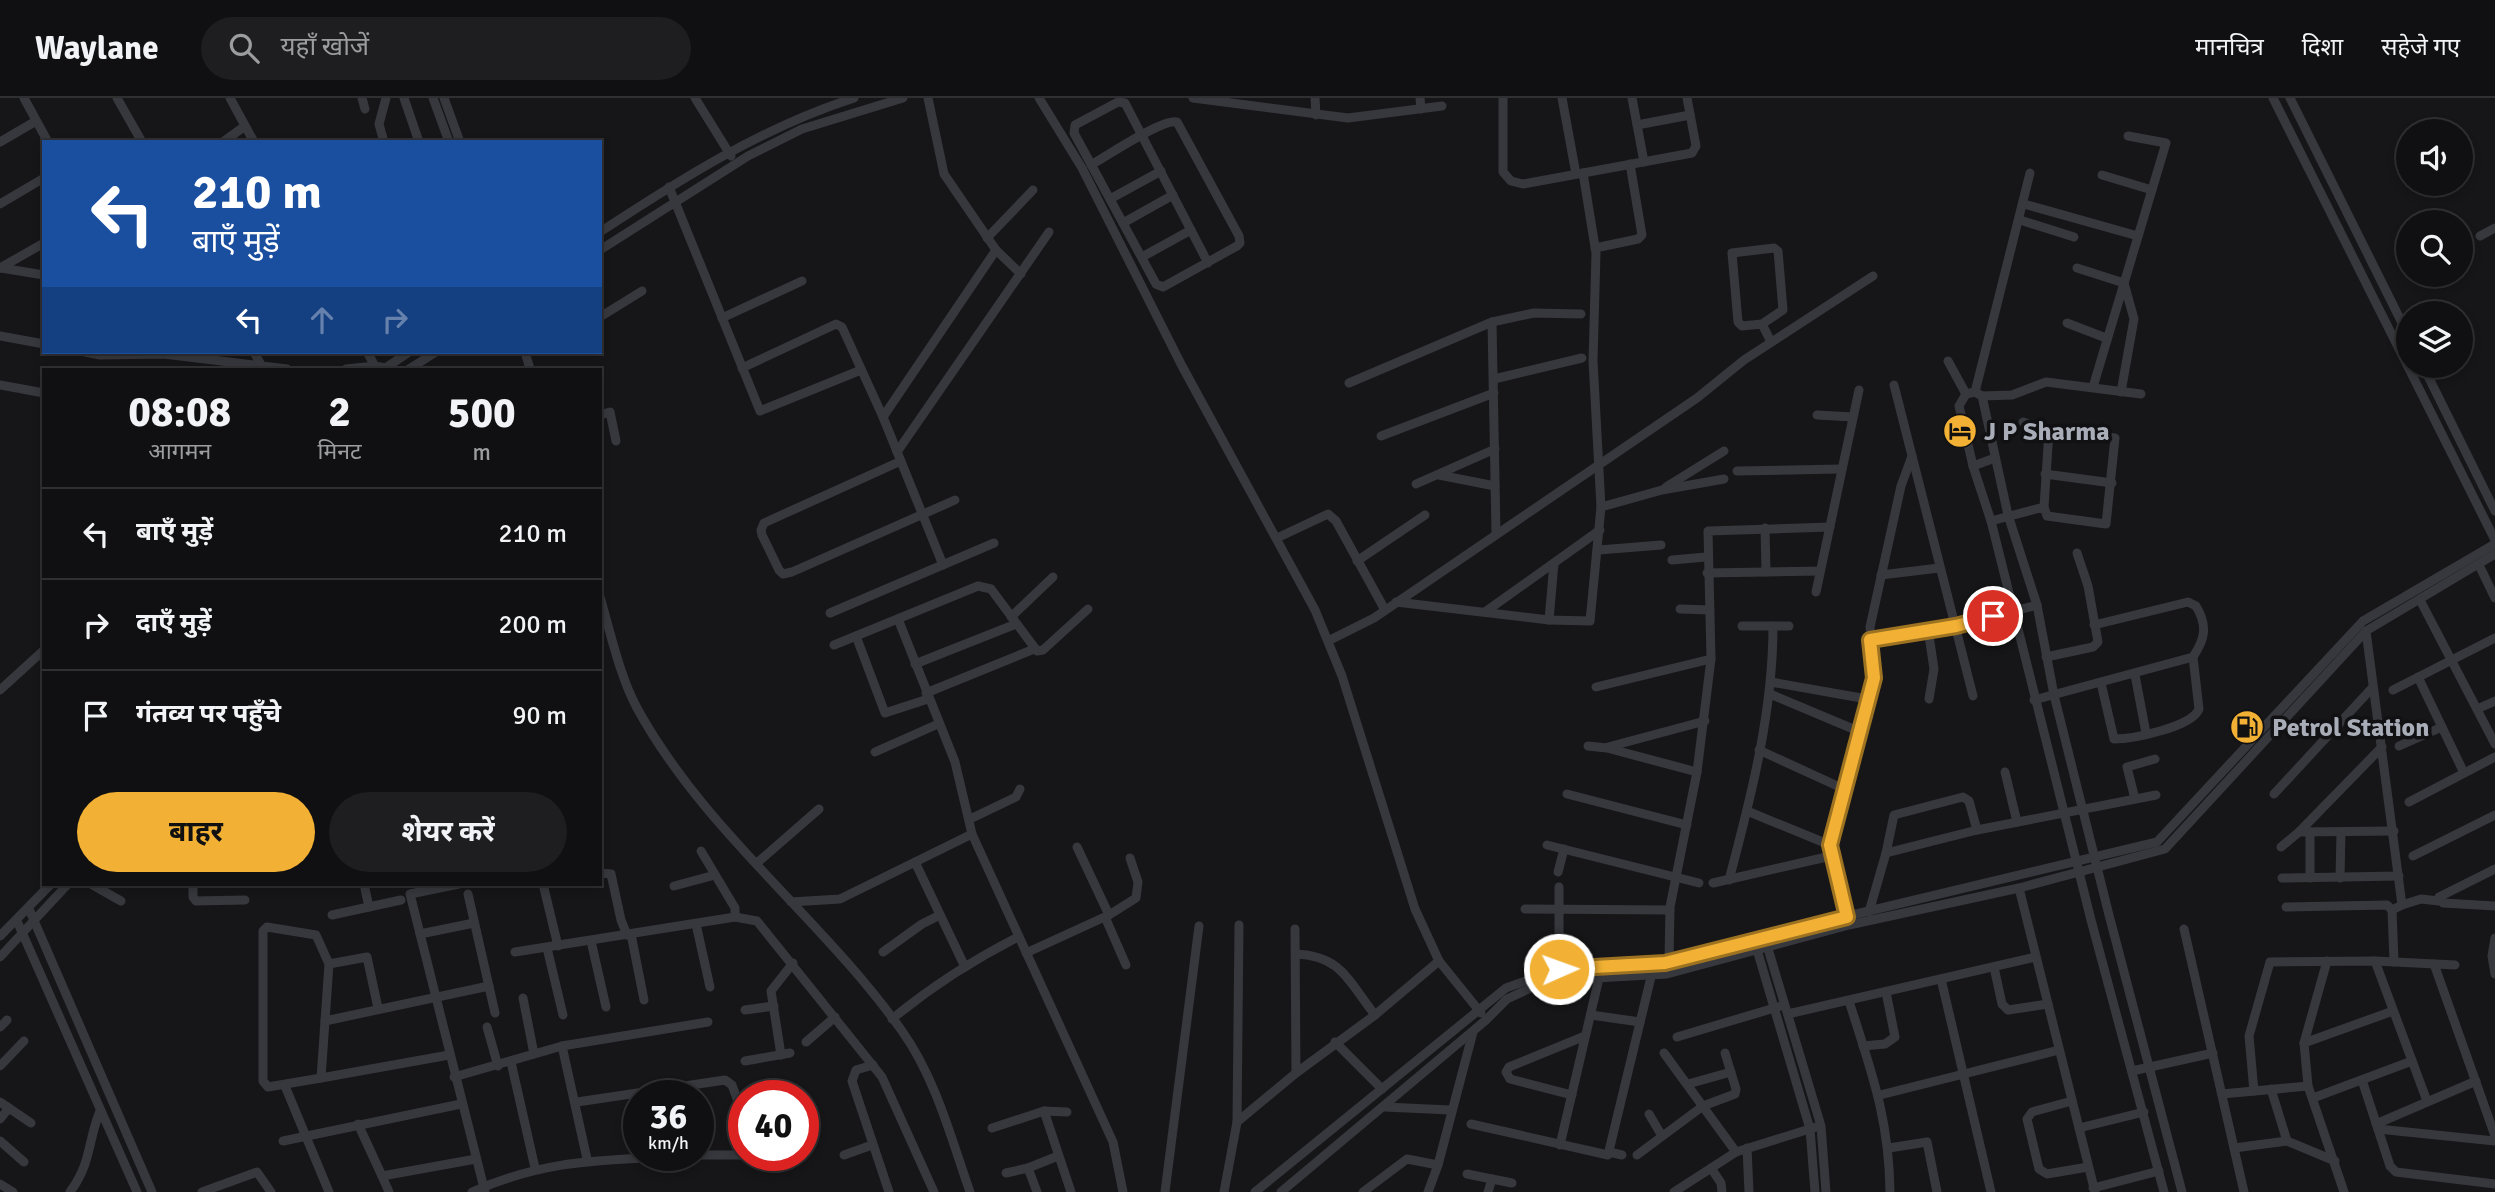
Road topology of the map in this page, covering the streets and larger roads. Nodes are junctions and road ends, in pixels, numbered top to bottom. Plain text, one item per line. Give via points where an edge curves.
1 (24, 98) edge
2 (117, 98) edge
3 (230, 98) edge
4 (362, 98) edge
5 (386, 98) edge
6 (404, 98) edge
7 (433, 98) edge
8 (444, 98) edge
9 (695, 98) edge
10 (853, 98) edge
11 (903, 98) edge
12 (928, 98) edge
13 (1039, 98) edge
14 (1193, 98) edge
15 (1315, 98) edge
16 (1420, 98) edge
17 (1503, 98) edge
18 (1562, 98) edge
19 (1632, 98) edge
20 (1687, 98) edge
21 (2273, 98) edge
22 (2290, 98) edge
23 (1442, 106) dead end
24 (365, 108) dead end
25 (1421, 109) junction
26 (1317, 115) junction
27 (1690, 115) junction
28 (36, 121) junction
29 (1637, 125) junction
30 (245, 126) junction
31 (1143, 136) junction
32 (2128, 136) dead end
33 (47, 140) edge
34 (141, 140) edge
35 (226, 140) edge
36 (253, 140) edge
37 (383, 140) edge
38 (418, 140) edge
39 (448, 140) edge
40 (459, 140) edge
41 (0, 142) edge
42 (729, 152) junction
43 (1644, 162) junction
44 (736, 164) junction
45 (1629, 164) junction
46 (1091, 165) junction
47 (1161, 171) junction
48 (2031, 173) dead end
49 (1580, 174) junction
50 (2102, 175) dead end
51 (42, 179) edge
52 (669, 187) junction
53 (1033, 190) dead end
54 (2152, 190) junction
55 (1173, 195) junction
56 (1110, 199) junction
57 (675, 201) junction
58 (0, 204) edge
59 (2024, 204) junction
60 (1115, 209) junction
61 (1106, 215) junction
62 (2020, 220) junction
63 (1123, 223) junction
64 (2495, 228) edge
65 (1191, 230) junction
66 (602, 231) edge
67 (1049, 232) dead end
68 (2138, 236) junction
69 (2480, 236) dead end
70 (2074, 237) dead end
71 (987, 238) junction
72 (42, 244) edge
73 (1595, 247) junction
74 (602, 249) edge
75 (996, 250) junction
76 (1142, 257) junction
77 (1208, 263) junction
78 (0, 268) edge
79 (2077, 268) dead end
80 (1021, 274) junction
81 (42, 275) edge
82 (1874, 276) dead end
83 (802, 281) dead end
84 (2124, 283) junction
85 (642, 291) dead end
86 (2396, 311) edge
87 (1581, 314) dead end
88 (602, 316) edge
89 (722, 318) junction
90 (1492, 322) junction
91 (2067, 323) dead end
92 (1762, 324) junction
93 (0, 335) edge
94 (2106, 338) junction
95 (1771, 342) junction
96 (42, 344) edge
97 (172, 354) edge
98 (255, 354) edge
99 (369, 354) edge
100 (406, 354) edge
101 (433, 354) edge
102 (1582, 358) dead end
103 (1948, 361) dead end
104 (261, 365) junction
105 (280, 368) edge
106 (384, 368) edge
107 (412, 368) edge
108 (742, 368) junction
109 (861, 370) junction
110 (2429, 378) edge
111 (1494, 379) junction
112 (1349, 383) dead end
113 (0, 385) edge
114 (1894, 385) dead end
115 (2092, 387) junction
116 (1858, 390) dead end
117 (2121, 391) junction
118 (42, 393) edge
119 (1494, 393) junction
120 (1974, 394) junction
121 (2141, 394) dead end
122 (602, 414) edge
123 (1817, 415) dead end
124 (883, 417) junction
125 (1853, 417) junction
126 (2023, 422) dead end
127 (2049, 431) junction
128 (1381, 436) dead end
129 (616, 441) dead end
130 (1495, 449) junction
131 (1724, 451) dead end
132 (899, 456) junction
133 (1912, 456) junction
134 (1995, 458) junction
135 (1599, 464) junction
136 (1973, 466) junction
137 (1841, 469) junction
138 (1737, 471) dead end
139 (2045, 474) junction
140 (1438, 475) junction
141 (1724, 479) dead end
142 (2112, 483) junction
143 (1416, 484) dead end
144 (1495, 486) junction
145 (1662, 490) junction
146 (955, 500) dead end
147 (1601, 507) junction
148 (2044, 507) junction
149 (2495, 511) edge
150 (922, 513) junction
151 (1425, 515) dead end
152 (2008, 515) junction
153 (1991, 521) junction
154 (1830, 527) junction
155 (1765, 528) junction
156 (1600, 530) junction
157 (1496, 533) junction
158 (1277, 538) junction
159 (2495, 542) edge
160 (994, 543) dead end
161 (1661, 545) dead end
162 (1598, 550) junction
163 (2077, 553) dead end
164 (2495, 554) edge
165 (1706, 557) junction
166 (1672, 560) dead end
167 (1357, 561) junction
168 (1553, 563) junction
169 (943, 565) junction
170 (2479, 565) junction
171 (1939, 568) junction
172 (1820, 571) junction
173 (1766, 572) junction
174 (1707, 573) junction
175 (1881, 575) junction
176 (1053, 577) dead end
177 (1816, 592) dead end
178 (2495, 598) edge
179 (2420, 600) junction
180 (1396, 602) junction
181 (602, 603) edge
182 (2036, 605) junction
183 (1088, 609) dead end
184 (1385, 610) junction
185 (1679, 610) dead end
186 (1710, 610) junction
187 (2011, 611) junction
188 (1485, 612) junction
189 (830, 613) dead end
190 (898, 620) junction
191 (1549, 620) junction
192 (1014, 621) junction
193 (2094, 625) junction
194 (1742, 626) dead end
195 (1773, 626) junction
196 (1789, 626) dead end
197 (1956, 626) junction
198 (1927, 629) junction
199 (2366, 631) junction
200 (856, 636) junction
201 (2495, 638) edge
202 (1870, 640) junction
203 (1328, 641) junction
204 (834, 645) dead end
205 (1034, 649) junction
206 (42, 652) edge
207 (2046, 657) junction
208 (2193, 657) junction
209 (1711, 659) junction
210 (2452, 660) junction
211 (915, 664) junction
212 (2135, 675) junction
213 (2418, 677) junction
214 (1771, 682) junction
215 (2101, 683) junction
216 (1596, 687) dead end
217 (2373, 687) junction
218 (0, 690) edge
219 (2393, 690) dead end
220 (1770, 694) junction
221 (2054, 695) junction
222 (927, 696) junction
223 (1973, 696) dead end
224 (1867, 699) junction
225 (1929, 699) dead end
226 (2034, 700) junction
227 (2495, 701) edge
228 (2477, 709) junction
229 (1705, 721) junction
230 (938, 724) junction
231 (2442, 727) junction
232 (1858, 731) junction
233 (2146, 733) junction
234 (2495, 744) edge
235 (1588, 746) dead end
236 (2399, 746) dead end
237 (2382, 747) junction
238 (1607, 748) junction
239 (2243, 749) junction
240 (1759, 750) junction
241 (875, 752) dead end
242 (2251, 757) junction
243 (2495, 757) edge
244 (2155, 759) dead end
245 (1697, 772) junction
246 (2005, 772) dead end
247 (2464, 773) junction
248 (1020, 789) dead end
249 (1844, 789) junction
250 (1567, 794) dead end
251 (2274, 794) dead end
252 (2156, 795) dead end
253 (2135, 799) junction
254 (2409, 802) dead end
255 (819, 809) dead end
256 (2083, 810) junction
257 (1747, 811) junction
258 (2064, 814) junction
259 (2495, 815) edge
260 (970, 819) junction
261 (2017, 822) junction
262 (1686, 825) junction
263 (1977, 830) junction
264 (2394, 831) junction
265 (2299, 832) junction
266 (2310, 832) junction
267 (2341, 832) junction
268 (972, 834) junction
269 (1547, 845) dead end
270 (1830, 845) junction
271 (1077, 846) dead end
272 (2281, 847) dead end
273 (1564, 849) junction
274 (701, 851) dead end
275 (1885, 853) junction
276 (1831, 856) junction
277 (2094, 856) junction
278 (2413, 856) dead end
279 (1130, 858) dead end
280 (2076, 860) junction
281 (915, 862) junction
282 (757, 863) junction
283 (2097, 866) junction
284 (2495, 869) edge
285 (2079, 871) junction
286 (1558, 872) dead end
287 (602, 873) edge
288 (715, 875) junction
289 (1675, 876) junction
290 (2399, 876) junction
291 (2282, 878) dead end
292 (2310, 878) junction
293 (2340, 878) junction
294 (1729, 880) junction
295 (1699, 883) dead end
296 (1713, 883) dead end
297 (49, 886) edge
298 (66, 886) edge
299 (95, 886) edge
300 (193, 886) edge
301 (364, 886) edge
302 (408, 886) edge
303 (449, 886) edge
304 (543, 886) edge
305 (674, 886) dead end
306 (1559, 887) dead end
307 (2019, 888) junction
308 (410, 894) junction
309 (468, 894) dead end
310 (244, 900) dead end
311 (401, 900) dead end
312 (121, 901) dead end
313 (2439, 901) junction
314 (791, 902) junction
315 (2402, 905) junction
316 (2495, 906) edge
317 (369, 907) junction
318 (2286, 907) dead end
319 (29, 909) junction
320 (1525, 909) dead end
321 (1559, 909) junction
322 (2392, 909) junction
323 (1670, 910) junction
324 (1869, 912) junction
325 (332, 915) dead end
326 (940, 915) junction
327 (2495, 915) edge
328 (1107, 916) junction
329 (735, 917) junction
330 (1847, 917) junction
331 (18, 921) junction
332 (36, 921) junction
333 (474, 923) junction
334 (696, 924) junction
335 (1239, 925) dead end
336 (1199, 926) dead end
337 (1295, 929) dead end
338 (2184, 929) dead end
339 (24, 934) junction
340 (420, 934) junction
341 (629, 935) junction
342 (0, 936) edge
343 (1018, 937) junction
344 (2495, 938) edge
345 (591, 941) junction
346 (1766, 941) junction
347 (1756, 944) junction
348 (558, 946) junction
349 (547, 947) junction
350 (515, 952) dead end
351 (883, 952) dead end
352 (1026, 953) junction
353 (1296, 954) junction
354 (0, 957) edge
355 (2036, 957) junction
356 (1439, 961) junction
357 (2327, 961) junction
358 (2375, 961) junction
359 (1669, 962) junction
360 (2394, 962) junction
361 (793, 963) junction
362 (328, 964) junction
363 (2434, 964) junction
364 (1126, 965) dead end
365 (2455, 965) dead end
366 (965, 967) junction
367 (1994, 967) junction
368 (1559, 969) junction
369 (2495, 974) edge
370 (1651, 977) junction
371 (1599, 978) junction
372 (1941, 979) junction
373 (489, 986) junction
374 (710, 986) dead end
375 (1886, 992) junction
376 (435, 997) junction
377 (523, 999) dead end
378 (644, 1000) dead end
379 (1849, 1001) junction
380 (2048, 1004) junction
381 (774, 1006) junction
382 (606, 1007) dead end
383 (378, 1008) junction
384 (1775, 1008) junction
385 (745, 1010) dead end
386 (1478, 1010) junction
387 (1787, 1010) junction
388 (2393, 1011) junction
389 (495, 1013) dead end
390 (563, 1015) dead end
391 (1375, 1015) junction
392 (1591, 1015) junction
393 (835, 1017) junction
394 (892, 1019) junction
395 (1486, 1020) junction
396 (325, 1021) junction
397 (708, 1022) dead end
398 (1640, 1023) junction
399 (487, 1027) dead end
400 (1474, 1031) junction
401 (1585, 1036) junction
402 (1677, 1037) dead end
403 (24, 1041) dead end
404 (806, 1042) dead end
405 (1335, 1042) junction
406 (2304, 1043) junction
407 (562, 1046) junction
408 (1863, 1046) junction
409 (2059, 1050) junction
410 (1725, 1052) dead end
411 (1664, 1053) dead end
412 (2213, 1053) junction
413 (449, 1055) junction
414 (534, 1055) junction
415 (745, 1061) dead end
416 (2412, 1061) junction
417 (511, 1062) junction
418 (873, 1065) junction
419 (0, 1066) edge
420 (498, 1066) junction
421 (2150, 1067) junction
422 (1731, 1072) junction
423 (2132, 1072) junction
424 (1296, 1073) junction
425 (1964, 1074) junction
426 (454, 1076) junction
427 (321, 1078) junction
428 (2362, 1080) junction
429 (2476, 1081) junction
430 (1688, 1084) junction
431 (285, 1086) junction
432 (2308, 1086) junction
433 (1382, 1088) junction
434 (2271, 1089) junction
435 (2253, 1091) junction
436 (623, 1094) edge
437 (2222, 1094) junction
438 (1572, 1095) junction
439 (1880, 1095) junction
440 (2313, 1098) junction
441 (2072, 1101) junction
442 (2427, 1101) junction
443 (0, 1102) edge
444 (577, 1102) junction
445 (461, 1104) junction
446 (1703, 1106) junction
447 (1385, 1107) junction
448 (9, 1108) junction
449 (1450, 1110) junction
450 (100, 1111) junction
451 (1044, 1111) junction
452 (1067, 1112) dead end
453 (2144, 1112) junction
454 (1649, 1114) dead end
455 (0, 1119) edge
456 (1237, 1122) junction
457 (31, 1123) dead end
458 (358, 1124) junction
459 (1471, 1124) dead end
460 (1821, 1126) junction
461 (2377, 1126) junction
462 (992, 1128) dead end
463 (2079, 1128) junction
464 (1810, 1129) junction
465 (306, 1134) junction
466 (1662, 1136) junction
467 (2495, 1136) edge
468 (0, 1140) edge
469 (283, 1141) dead end
470 (2287, 1141) junction
471 (2495, 1141) edge
472 (872, 1145) junction
473 (1560, 1145) junction
474 (1747, 1148) junction
475 (1889, 1148) junction
476 (2234, 1148) junction
477 (1609, 1152) junction
478 (1736, 1152) junction
479 (844, 1155) dead end
480 (1622, 1155) dead end
481 (1637, 1155) dead end
482 (1058, 1156) junction
483 (623, 1157) edge
484 (476, 1159) junction
485 (587, 1159) junction
486 (2335, 1161) junction
487 (24, 1162) dead end
488 (1438, 1165) junction
489 (2088, 1167) junction
490 (535, 1168) junction
491 (1028, 1168) junction
492 (1711, 1168) junction
493 (2159, 1171) junction
494 (1006, 1173) dead end
495 (1467, 1174) dead end
496 (382, 1176) junction
497 (1492, 1179) junction
498 (1512, 1183) dead end
499 (2495, 1184) edge
500 (0, 1185) edge
501 (484, 1189) edge
502 (216, 1190) edge
503 (2094, 1190) edge
504 (13, 1192) edge
505 (70, 1192) edge
506 (137, 1192) edge
507 (152, 1192) edge
508 (202, 1192) edge
509 (271, 1192) edge
510 (329, 1192) edge
511 (389, 1192) edge
512 (472, 1192) edge
513 (889, 1192) edge
514 (934, 1192) edge
515 (970, 1192) edge
516 (1037, 1192) edge
517 (1071, 1192) edge
518 (1123, 1192) edge
519 (1165, 1192) edge
520 (1224, 1192) edge
521 (1255, 1192) edge
522 (1281, 1192) edge
523 (1363, 1192) edge
524 (1428, 1192) edge
525 (1488, 1192) edge
526 (1674, 1192) edge
527 (1722, 1192) edge
528 (1749, 1192) edge
529 (1815, 1192) edge
530 (1826, 1192) edge
531 (1890, 1192) edge
532 (1937, 1192) edge
533 (1992, 1192) edge
534 (2164, 1192) edge
535 (2182, 1192) edge
536 (2244, 1192) edge
537 (2344, 1192) edge

1 - 28 street
2 - 34 street
3 - 30 street
4 - 24 street
5 - 37 street via 379,124
6 - 38 street
7 - 39 street
8 - 40 street
9 - 42 street
10 - 42 street via 798,117
11 - 44 street via 802,128
12 - 71 street via 944,174
13 - 61 street
14 - 26 street
15 - 26 street
16 - 25 street
17 - 49 street via 1502,165 1511,181 1523,184
18 - 49 street
19 - 29 street
20 - 27 street
21 - 159 street
22 - 86 street
23 - 25 street
25 - 26 street via 1348,118
27 - 29 street
27 - 43 street via 1695,150
28 - 33 street
28 - 41 street
29 - 43 street
30 - 35 street
30 - 36 street
31 - 46 street
31 - 46 street via 1122,102 1075,125 1074,133
31 - 47 street
31 - 77 street via 1177,122 1239,236 1237,246
32 - 54 street via 2166,144
42 - 44 street
42 - 52 street
43 - 45 street
44 - 57 street
45 - 49 street
45 - 73 street via 1642,235
46 - 56 street
47 - 55 street
47 - 56 street
48 - 59 street
49 - 73 street
50 - 54 street
51 - 58 street
52 - 57 street
52 - 66 street
53 - 71 street
54 - 68 street
55 - 63 street
55 - 65 street
56 - 60 street
57 - 74 street
57 - 89 street
59 - 62 street
59 - 68 street
60 - 61 street
60 - 63 street
61 - 158 street
62 - 70 street
62 - 120 street
63 - 76 street
64 - 69 street
65 - 76 street
65 - 77 street
67 - 80 street
68 - 84 street
71 - 75 street
72 - 78 street
73 - 135 street via 1593,361
75 - 80 street
75 - 124 street
76 - 77 street via 1160,287
78 - 81 street
79 - 84 street
80 - 132 street
82 - 95 street
83 - 89 street
84 - 94 street
84 - 117 street via 2134,319
85 - 88 street
87 - 90 street via 1534,313
89 - 108 street
90 - 111 street
90 - 112 street
91 - 94 street
92 - 92 street via 1738,324 1732,253 1778,251 1783,310
92 - 95 street
93 - 96 street
94 - 115 street
95 - 135 street
97 - 104 street
98 - 104 street
99 - 106 street
100 - 106 street
101 - 107 street
102 - 111 street
103 - 120 street
104 - 105 street
108 - 109 street via 763,411
108 - 109 street via 836,324 842,327
109 - 124 street
110 - 149 street
111 - 119 street
113 - 118 street
114 - 133 street
115 - 117 street
115 - 120 street via 2046,382 2012,395
116 - 125 street
117 - 121 street
119 - 128 street
119 - 130 street
120 - 134 street
120 - 136 street via 1959,406
122 - 129 street via 610,412
123 - 125 street
124 - 132 street
125 - 137 street
126 - 127 street
127 - 139 street
127 - 142 street via 2115,439
130 - 140 street
130 - 144 street
131 - 145 street
132 - 150 street
132 - 150 street via 764,523 762,535 779,570 788,574
133 - 171 street
133 - 175 street
134 - 136 street
134 - 152 street
135 - 147 street
135 - 157 street
136 - 153 street
137 - 138 street
137 - 154 street
139 - 142 street
139 - 148 street
140 - 143 street
140 - 144 street
141 - 145 street
142 - 148 street via 2108,520 2103,526 2047,516
144 - 157 street
145 - 147 street
146 - 150 street
147 - 156 street
148 - 152 street
150 - 169 street
151 - 167 street
152 - 153 street
152 - 182 street
153 - 187 street
154 - 155 street
154 - 172 street
155 - 165 street via 1709,530
155 - 173 street
156 - 162 street
156 - 168 street
157 - 180 street
158 - 167 street via 1328,514
158 - 203 street
159 - 239 street via 2363,621
160 - 169 street
161 - 162 street
162 - 191 street via 1590,621
163 - 193 street
164 - 170 street
165 - 166 street
165 - 174 street
167 - 184 street
168 - 188 street
168 - 191 street
169 - 189 street
170 - 178 street
170 - 179 street
171 - 175 street
171 - 197 street
172 - 173 street
172 - 177 street
173 - 174 street
174 - 186 street
175 - 202 street
176 - 192 street
179 - 199 street
179 - 210 street
180 - 184 street
180 - 188 street
181 - 282 street via 636,706 704,806
182 - 187 street
182 - 207 street
183 - 205 street via 1043,650
184 - 203 street
185 - 186 street
186 - 209 street
187 - 197 street
187 - 226 street
188 - 191 street
190 - 192 street via 984,585
190 - 200 street
190 - 211 street
192 - 205 street
192 - 211 street
193 - 207 street via 2098,642 2092,647
193 - 208 street via 2188,602 2196,606 2205,631
194 - 195 street
195 - 196 street
195 - 214 street
197 - 198 street
197 - 223 street
198 - 202 street
198 - 225 street via 1934,669
199 - 217 street
199 - 242 street
200 - 204 street
200 - 222 street via 885,713
201 - 210 street
202 - 224 street via 1874,678
203 - 356 street via 1415,909
205 - 222 street
206 - 218 street
207 - 221 street
208 - 212 street
208 - 233 street via 2200,703 2197,715 2186,723
209 - 216 street
209 - 229 street
210 - 213 street
210 - 228 street
211 - 222 street
212 - 215 street
212 - 233 street
213 - 219 street
213 - 231 street
214 - 220 street
214 - 224 street
215 - 221 street
215 - 233 street via 2115,739
217 - 237 street
217 - 251 street
220 - 232 street
220 - 240 street
221 - 226 street
221 - 256 street
222 - 230 street
224 - 232 street
226 - 258 street
227 - 228 street
228 - 234 street
229 - 238 street
229 - 245 street
230 - 241 street
230 - 260 street via 955,762
231 - 236 street
231 - 247 street
232 - 249 street
235 - 238 street
237 - 264 street
237 - 265 street
238 - 245 street
239 - 242 street
239 - 277 street via 2161,840
240 - 249 street
240 - 257 street
242 - 283 street via 2167,848
243 - 247 street
244 - 253 street via 2127,767
245 - 262 street
246 - 261 street
247 - 254 street
248 - 260 street via 1016,797
249 - 270 street
250 - 262 street
252 - 253 street
253 - 256 street
255 - 282 street
256 - 258 street
256 - 277 street
257 - 270 street
257 - 294 street
258 - 261 street
258 - 280 street
259 - 278 street
260 - 268 street
261 - 263 street
262 - 289 street
263 - 275 street
263 - 275 street via 1968,798 1950,800 1894,815
264 - 267 street
264 - 290 street
265 - 266 street
265 - 272 street
266 - 267 street
266 - 292 street
267 - 293 street
268 - 281 street
268 - 343 street
269 - 273 street
270 - 276 street
271 - 328 street
273 - 286 street
273 - 289 street
274 - 288 street
275 - 324 street
276 - 294 street
276 - 330 street
277 - 280 street
277 - 283 street
279 - 328 street via 1138,894
280 - 285 street
280 - 324 street
281 - 314 street via 840,899
281 - 326 street
282 - 314 street
283 - 285 street
283 - 421 street
284 - 313 street via 2441,894
285 - 307 street
285 - 423 street
287 - 341 street via 611,874
288 - 305 street
288 - 329 street via 735,908
289 - 295 street
289 - 323 street
290 - 293 street
290 - 315 street
291 - 292 street
292 - 293 street
294 - 296 street
297 - 319 street
298 - 332 street
299 - 312 street
300 - 310 street via 196,901
301 - 317 street
302 - 308 street
303 - 308 street
304 - 348 street
306 - 321 street
307 - 346 street
307 - 355 street
308 - 340 street
309 - 333 street
311 - 317 street
313 - 315 street via 2421,899
313 - 316 street
314 - 394 street
315 - 322 street
316 - 327 street
317 - 325 street
318 - 322 street via 2387,905
319 - 331 street
319 - 332 street
320 - 321 street
321 - 323 street
321 - 368 street
322 - 360 street
323 - 359 street
324 - 330 street
326 - 351 street
326 - 366 street
328 - 352 street
328 - 364 street
329 - 334 street
329 - 361 street via 757,921
330 - 346 street
331 - 339 street
331 - 342 street
332 - 339 street
332 - 507 street
333 - 340 street
333 - 373 street
334 - 341 street
334 - 374 street
335 - 456 street
336 - 519 street
337 - 353 street
338 - 412 street
339 - 354 street
339 - 450 street
340 - 376 street
341 - 345 street
341 - 378 street
343 - 352 street
343 - 366 street
344 - 369 street
345 - 348 street
345 - 382 street
346 - 347 street
346 - 387 street
347 - 359 street
347 - 370 street
347 - 384 street
348 - 349 street
349 - 350 street
349 - 390 street
352 - 518 street via 1113,1142
353 - 391 street via 1321,955 1334,963
353 - 424 street
355 - 367 street
355 - 380 street
356 - 386 street
356 - 391 street
357 - 358 street
357 - 406 street
357 - 435 street via 2270,962 2249,1036
358 - 360 street
358 - 388 street
359 - 368 street
360 - 363 street
361 - 381 street via 772,988
361 - 393 street
362 - 383 street via 367,957
362 - 396 street
362 - 431 street via 316,935 267,927 263,931 263,1081 268,1087
363 - 365 street
363 - 429 street
366 - 394 street
367 - 372 street
367 - 380 street via 2002,1004 2008,1010
368 - 386 street via 1512,985
370 - 371 street
370 - 398 street
371 - 392 street
371 - 395 street via 1535,986 1507,999
372 - 375 street
372 - 425 street
373 - 376 street
373 - 389 street
375 - 379 street
375 - 408 street via 1895,1037 1885,1044
376 - 383 street
376 - 413 street
377 - 414 street
379 - 387 street
379 - 408 street
380 - 409 street
381 - 385 street
381 - 415 street via 785,1054
383 - 396 street
384 - 387 street
384 - 402 street
384 - 464 street
386 - 395 street
386 - 433 street
387 - 460 street
388 - 406 street
388 - 416 street
391 - 405 street
392 - 398 street
392 - 401 street
393 - 404 street
393 - 418 street
394 - 515 street via 932,1083
395 - 400 street
396 - 427 street
397 - 407 street
398 - 477 street
399 - 420 street
400 - 447 street
400 - 449 street
401 - 438 street
401 - 438 street via 1506,1072 1510,1079
403 - 419 street
405 - 424 street
405 - 433 street
406 - 432 street
407 - 414 street
407 - 444 street
408 - 439 street
409 - 425 street
409 - 441 street
410 - 422 street
411 - 430 street
412 - 421 street
412 - 437 street
413 - 426 street
413 - 427 street
414 - 417 street
416 - 428 street
416 - 442 street
417 - 420 street
417 - 490 street
418 - 472 street via 856,1070 852,1081
418 - 514 street
420 - 426 street
421 - 423 street
421 - 535 street
422 - 430 street
422 - 446 street via 1735,1094
423 - 453 street
424 - 456 street
425 - 439 street
425 - 533 street
426 - 445 street
427 - 431 street
428 - 440 street
428 - 461 street
429 - 442 street
429 - 467 street
430 - 446 street
431 - 465 street
432 - 434 street
432 - 440 street
433 - 521 street
434 - 435 street
434 - 470 street
435 - 437 street
436 - 444 street
437 - 476 street
438 - 473 street
439 - 475 street
440 - 486 street
441 - 463 street
441 - 489 street via 2032,1112 2027,1119 2039,1169 2047,1174
442 - 461 street
443 - 448 street
444 - 485 street
445 - 458 street
445 - 484 street
446 - 466 street
446 - 478 street
447 - 449 street
447 - 522 street
448 - 455 street
448 - 457 street
449 - 488 street
450 - 505 street via 85,1171
450 - 506 street
451 - 452 street
451 - 462 street
451 - 482 street
453 - 463 street
453 - 493 street
454 - 466 street
456 - 520 street
458 - 465 street
458 - 496 street
459 - 473 street
460 - 464 street
460 - 530 street
461 - 471 street
461 - 499 street via 2396,1172
463 - 489 street
464 - 474 street
464 - 529 street
465 - 469 street
465 - 510 street
466 - 481 street
468 - 487 street
470 - 476 street
470 - 486 street
472 - 479 street
472 - 513 street
473 - 477 street via 1605,1156
474 - 478 street
474 - 528 street
475 - 531 street
475 - 532 street via 1927,1142
476 - 536 street
477 - 480 street
478 - 492 street
482 - 491 street
482 - 517 street
483 - 485 street
484 - 496 street
484 - 501 street
485 - 490 street
486 - 537 street
488 - 523 street via 1407,1158
488 - 524 street
489 - 503 street
490 - 501 street
491 - 494 street
491 - 516 street
492 - 526 street
492 - 527 street
493 - 503 street
493 - 534 street
495 - 497 street
496 - 511 street
497 - 498 street
497 - 525 street
500 - 504 street
501 - 512 street
502 - 508 street
502 - 509 street via 257,1172

